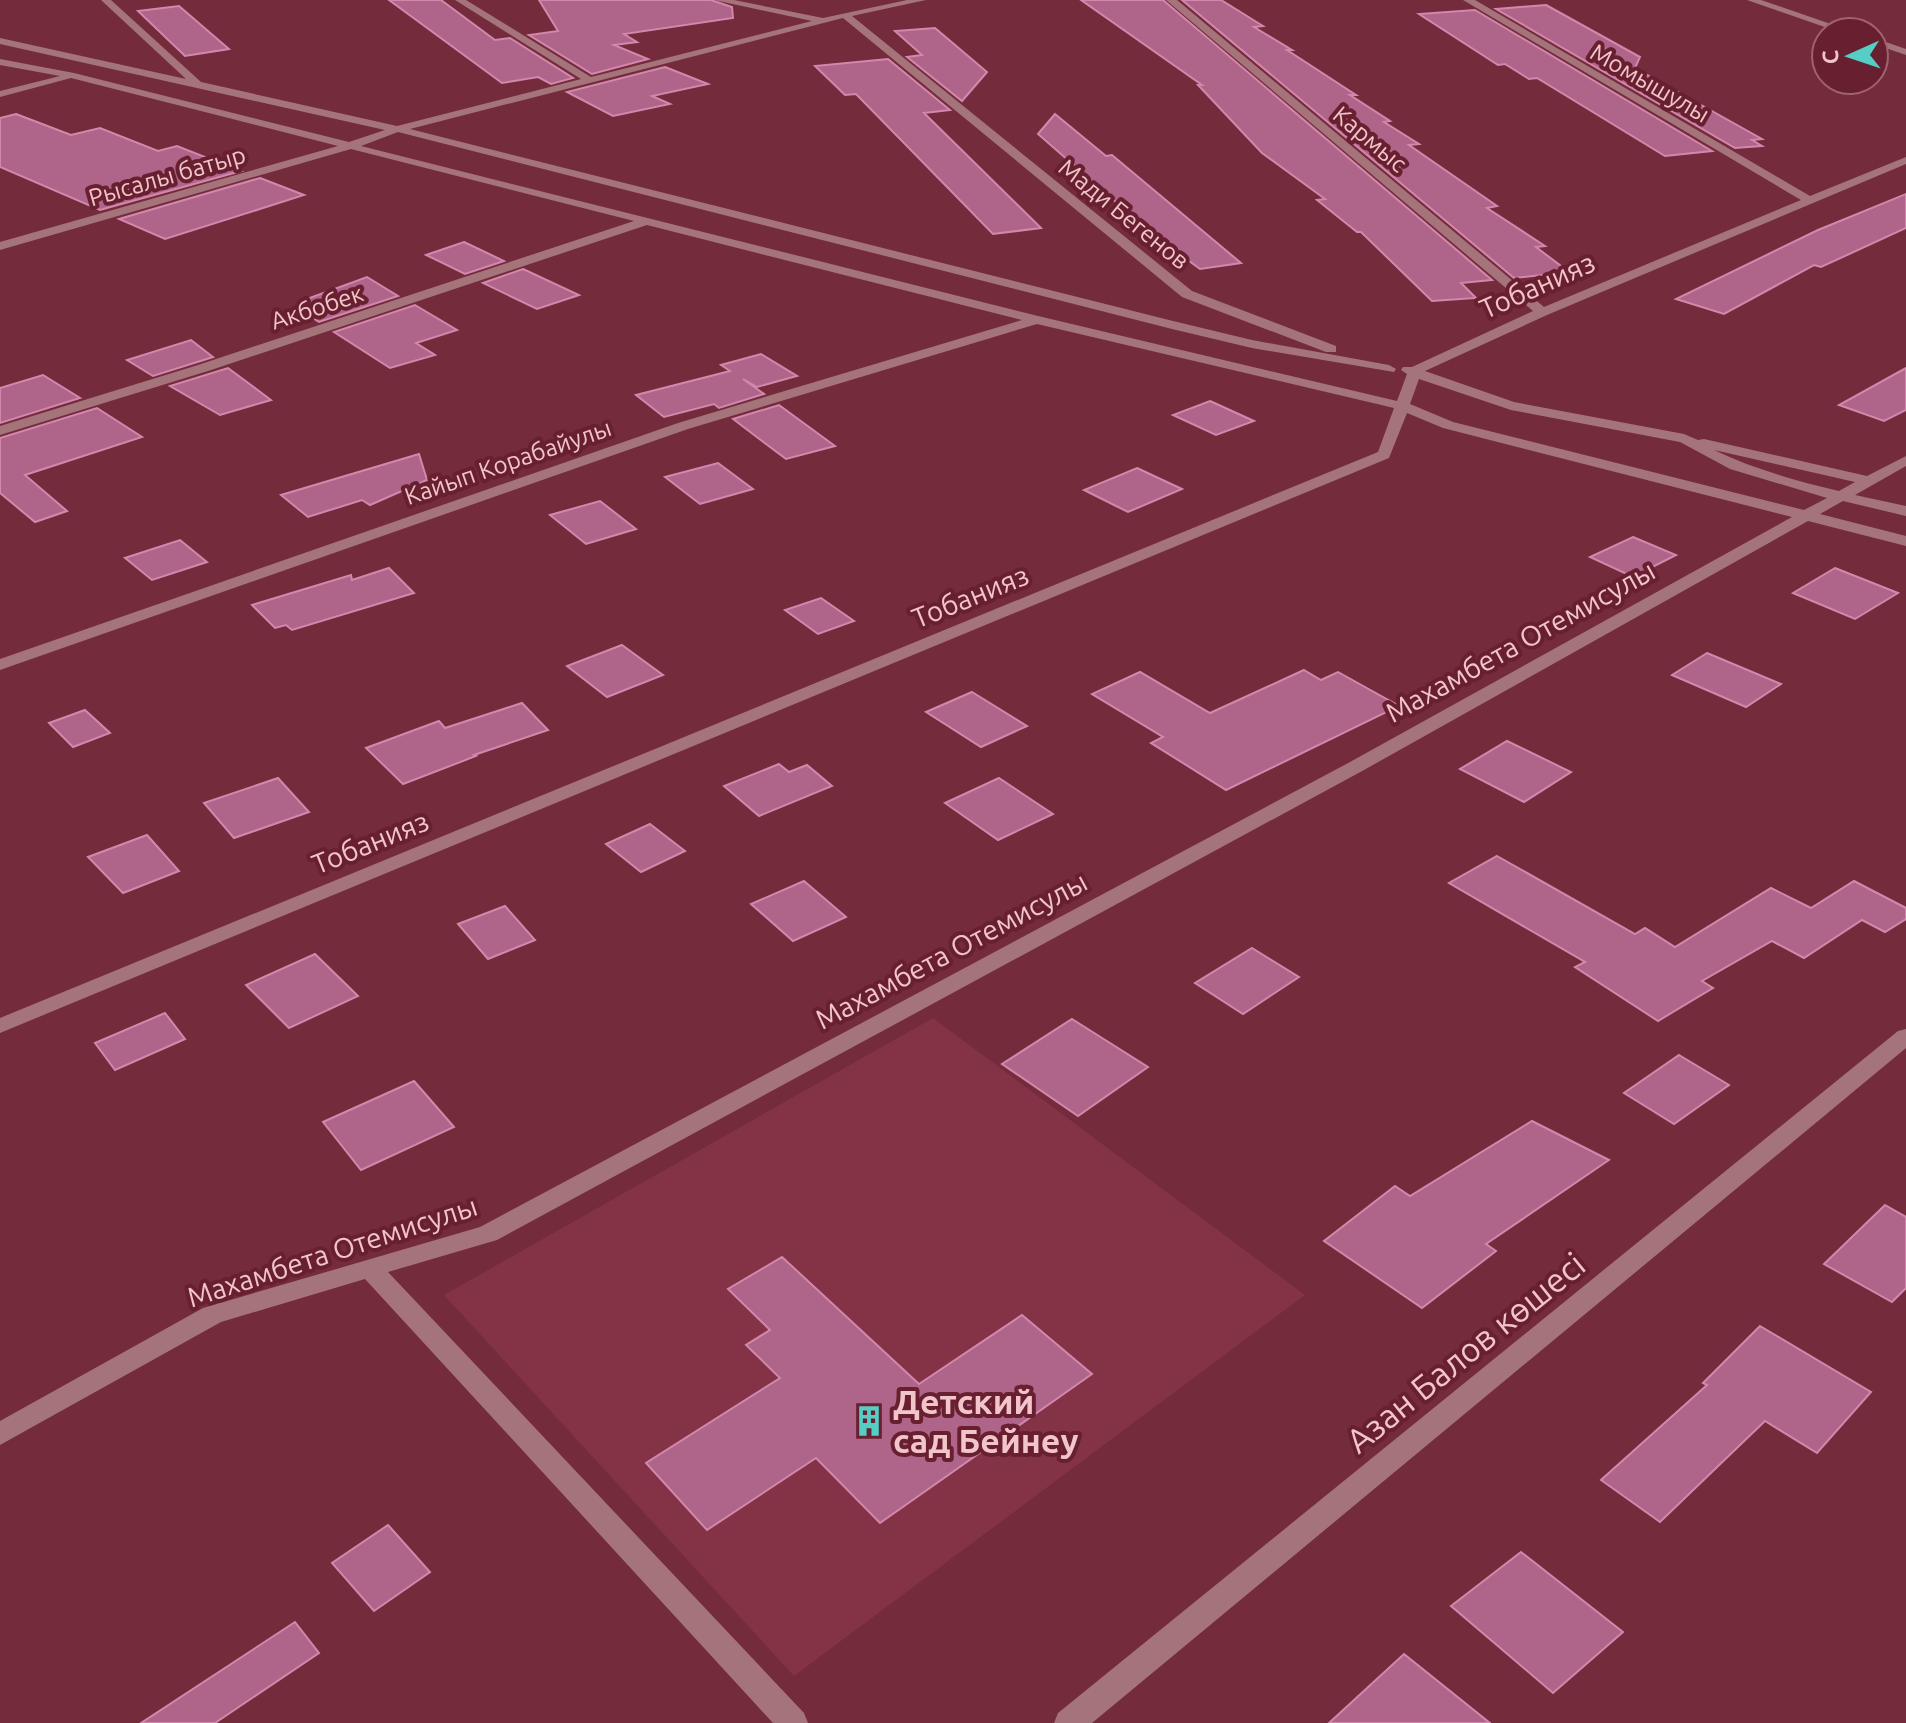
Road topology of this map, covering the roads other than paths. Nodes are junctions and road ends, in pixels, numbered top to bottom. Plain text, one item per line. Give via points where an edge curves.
1 (106, 0) edge
2 (460, 0) edge
3 (719, 0) edge
4 (920, 0) edge
5 (1171, 0) edge
6 (1468, 0) edge
7 (1752, 0) edge
8 (845, 15) junction
9 (1810, 19) edge
10 (826, 20) junction
11 (0, 41) edge
12 (0, 62) edge
13 (74, 76) junction
14 (588, 79) junction
15 (196, 83) junction
16 (0, 94) edge
17 (397, 129) junction
18 (347, 147) junction
19 (1906, 160) edge
20 (1811, 201) junction
21 (647, 221) junction
22 (0, 246) edge
23 (1542, 312) junction
24 (1037, 320) junction
25 (1389, 369) junction
26 (1415, 371) junction
27 (1402, 406) junction
28 (0, 431) edge
29 (1684, 438) junction
30 (1906, 460) edge
31 (1876, 477) junction
32 (1906, 482) edge
33 (1845, 496) junction
34 (1906, 511) edge
35 (1809, 516) junction
36 (1906, 541) edge
37 (0, 665) edge
38 (0, 1026) edge
39 (1906, 1036) edge
40 (369, 1268) junction
41 (0, 1434) edge
42 (793, 1723) edge
43 (1069, 1723) edge

1 - 15 street
2 - 14 street
3 - 10 street
4 - 8 street, Рысалы батыр
5 - 23 street, Кармыс
6 - 20 street, Момышулы
7 - 9 street
8 - 10 street, Рысалы батыр
8 - 25 street, Мади Бегенов via 1187,294
10 - 14 street, Рысалы батыр
11 - 15 street
12 - 13 street
13 - 16 street
13 - 18 street
14 - 17 street, Рысалы батыр
15 - 17 street
17 - 18 street, Рысалы батыр
17 - 25 street via 1172,325
18 - 21 street
18 - 22 street, Рысалы батыр
19 - 20 street, Тобанияз
20 - 23 street, Тобанияз
21 - 24 street
21 - 28 street, Акбобек
23 - 26 street, Тобанияз
24 - 27 street
24 - 37 street, Кайып Корабайулы via 683,426
25 - 26 street, Мади Бегенов
26 - 27 street, Тобанияз
26 - 29 street via 1511,406
27 - 35 street via 1448,425
27 - 38 street, Тобанияз via 1384,455
29 - 31 street
29 - 33 street via 1731,464
30 - 31 street, Махамбета Отемисулы
31 - 32 street
31 - 33 street, Махамбета Отемисулы
33 - 34 street
33 - 35 street, Махамбета Отемисулы
35 - 36 street
35 - 40 street, Махамбета Отемисулы via 488,1234
39 - 43 street, Азан Балов көшесі
40 - 41 street, Махамбета Отемисулы via 212,1315
40 - 42 street

